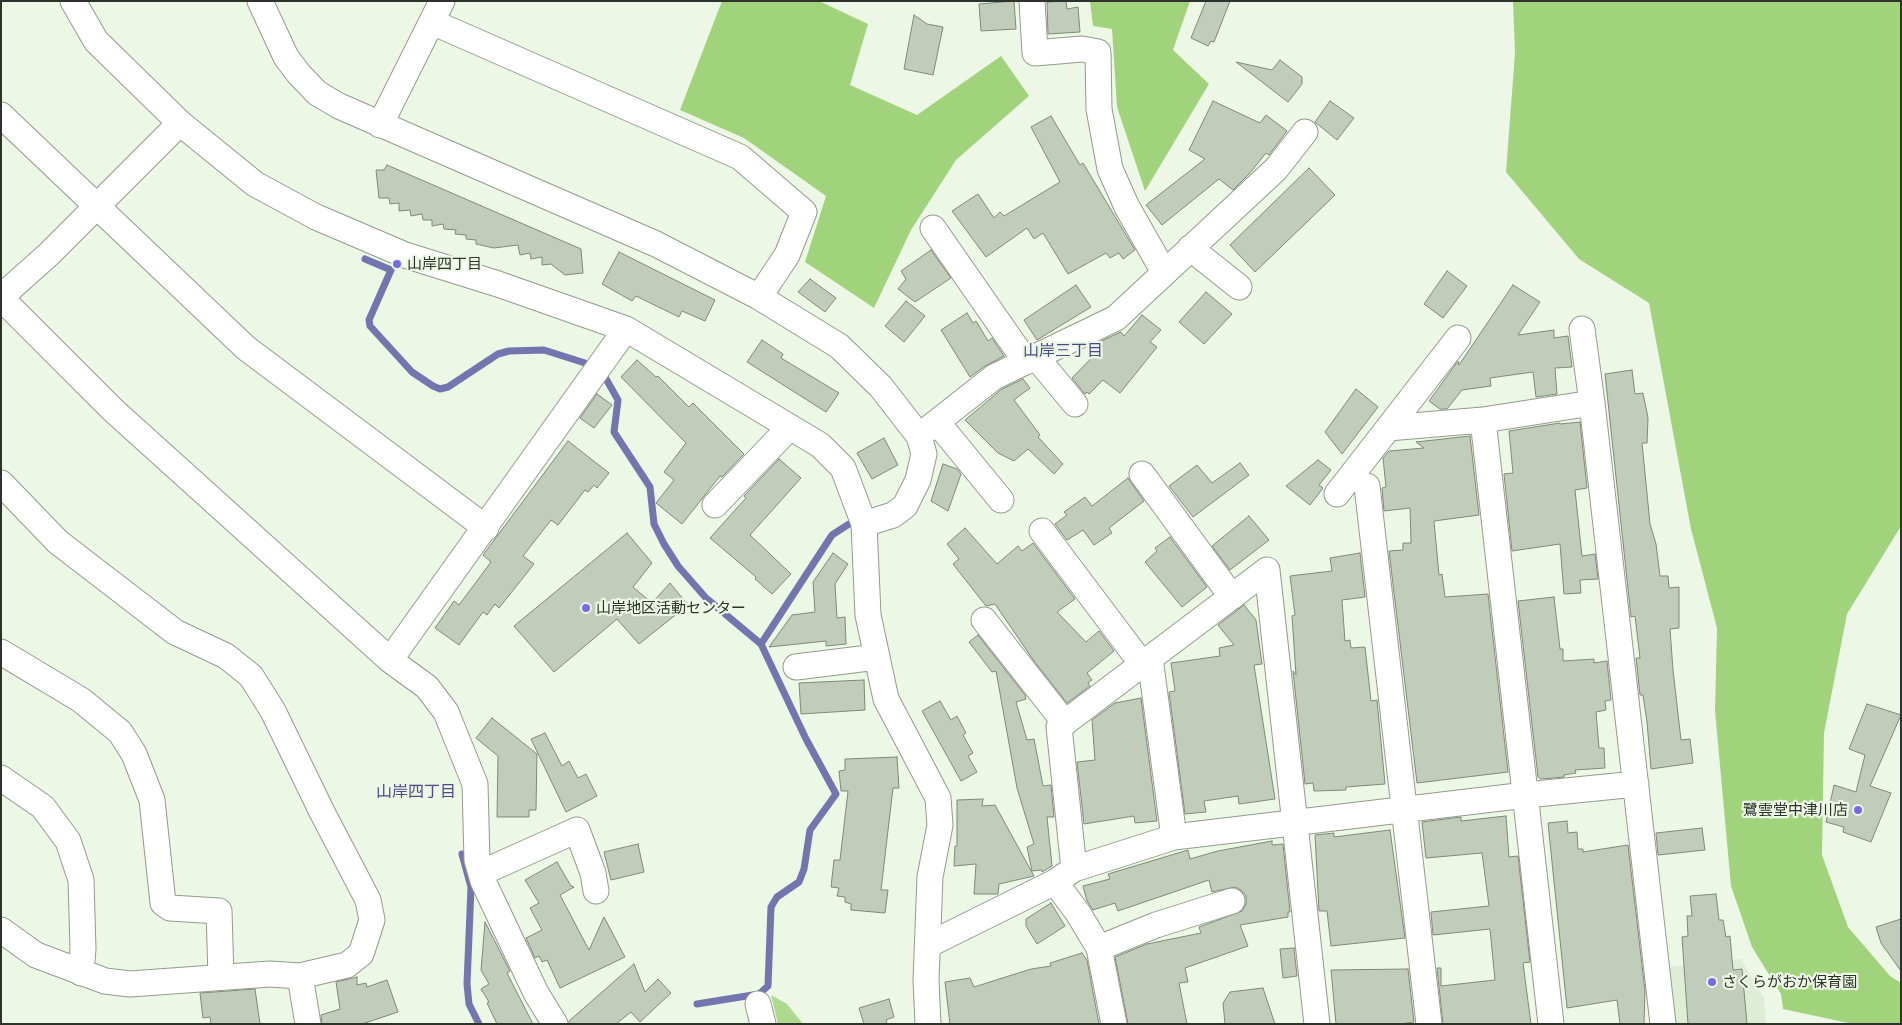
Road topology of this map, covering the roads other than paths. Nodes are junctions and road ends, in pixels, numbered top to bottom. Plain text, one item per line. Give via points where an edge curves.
1 (74, 1) edge
2 (260, 1) edge
3 (1032, 1) edge
4 (437, 12) edge
5 (1, 115) edge
6 (180, 123) junction
7 (380, 125) junction
8 (1305, 132) dead end
9 (96, 205) junction
10 (933, 228) dead end
11 (1190, 248) junction
12 (1164, 272) junction
13 (1239, 287) dead end
14 (1, 297) edge
15 (760, 297) junction
16 (626, 329) junction
17 (1582, 329) dead end
18 (1458, 338) dead end
19 (1031, 360) junction
20 (1592, 403) junction
21 (1075, 404) dead end
22 (1483, 420) junction
23 (790, 427) junction
24 (1388, 428) junction
25 (928, 429) junction
26 (1142, 474) dead end
27 (1, 483) edge
28 (1367, 486) dead end
29 (1337, 494) dead end
30 (1001, 500) dead end
31 (715, 505) dead end
32 (864, 524) junction
33 (486, 528) junction
34 (1042, 531) dead end
35 (1232, 597) junction
36 (984, 620) dead end
37 (1, 652) edge
38 (877, 657) junction
39 (390, 660) junction
40 (1146, 661) junction
41 (796, 667) dead end
42 (1065, 723) junction
43 (1, 778) edge
44 (1636, 784) junction
45 (1526, 795) junction
46 (1405, 810) junction
47 (1293, 822) junction
48 (1174, 837) junction
49 (481, 873) junction
50 (1065, 876) junction
51 (596, 891) dead end
52 (1232, 902) dead end
53 (1, 930) edge
54 (928, 944) junction
55 (1098, 948) junction
56 (81, 973) junction
57 (300, 976) junction
58 (221, 977) junction
59 (308, 1024) edge
60 (555, 1024) edge
61 (928, 1024) edge
62 (1114, 1024) edge
63 (1317, 1024) edge
64 (1429, 1024) edge
65 (1550, 1024) edge
66 (1663, 1024) edge

1 - 6 street via 96,41
2 - 7 street via 286,57 304,80 332,102
3 - 12 street via 1035,53 1082,49 1098,52 1099,108 1110,169 1127,207
4 - 7 street
4 - 15 street via 740,157 804,212 787,255
5 - 9 street
6 - 9 street
6 - 16 street via 255,184 316,217 405,255
7 - 15 street via 656,244
8 - 11 street via 1276,169
9 - 14 street via 49,254
9 - 33 street via 246,348
10 - 19 street
11 - 12 street
11 - 13 street
12 - 19 street via 1116,318
14 - 39 street via 113,410
15 - 25 street via 839,346
16 - 23 street
16 - 33 street
17 - 20 street
18 - 24 street
19 - 21 street
19 - 25 street via 994,377
20 - 22 street
20 - 44 street
22 - 24 street
22 - 45 street
23 - 31 street
23 - 32 street via 820,445 843,468
24 - 29 street
25 - 30 street
25 - 32 street via 921,469 914,492 905,506 892,515
26 - 35 street
27 - 57 street via 58,542 175,632 226,656 251,676 273,710 368,900 372,920 361,954 347,965
28 - 46 street
32 - 38 street via 868,615
33 - 39 street
34 - 40 street
35 - 40 street
35 - 47 street via 1267,570
36 - 42 street
37 - 58 street via 81,700 120,732 134,754 152,800 163,903 170,908 219,911
38 - 41 street
38 - 54 street via 886,699 938,798 940,825 930,877
39 - 49 street via 427,687 446,712 475,784 477,860
40 - 42 street
40 - 48 street
42 - 50 street via 1059,727
43 - 56 street via 43,807 68,841 81,880
44 - 45 street
44 - 66 street
45 - 46 street
45 - 65 street
46 - 47 street
46 - 64 street
47 - 48 street
47 - 63 street
48 - 50 street
49 - 51 street via 577,830
49 - 60 street via 536,993
50 - 54 street
50 - 55 street via 1078,913
52 - 55 street via 1156,925
53 - 56 street via 36,955
54 - 61 street
55 - 62 street
56 - 58 street via 105,981 130,984
57 - 58 street
57 - 59 street

